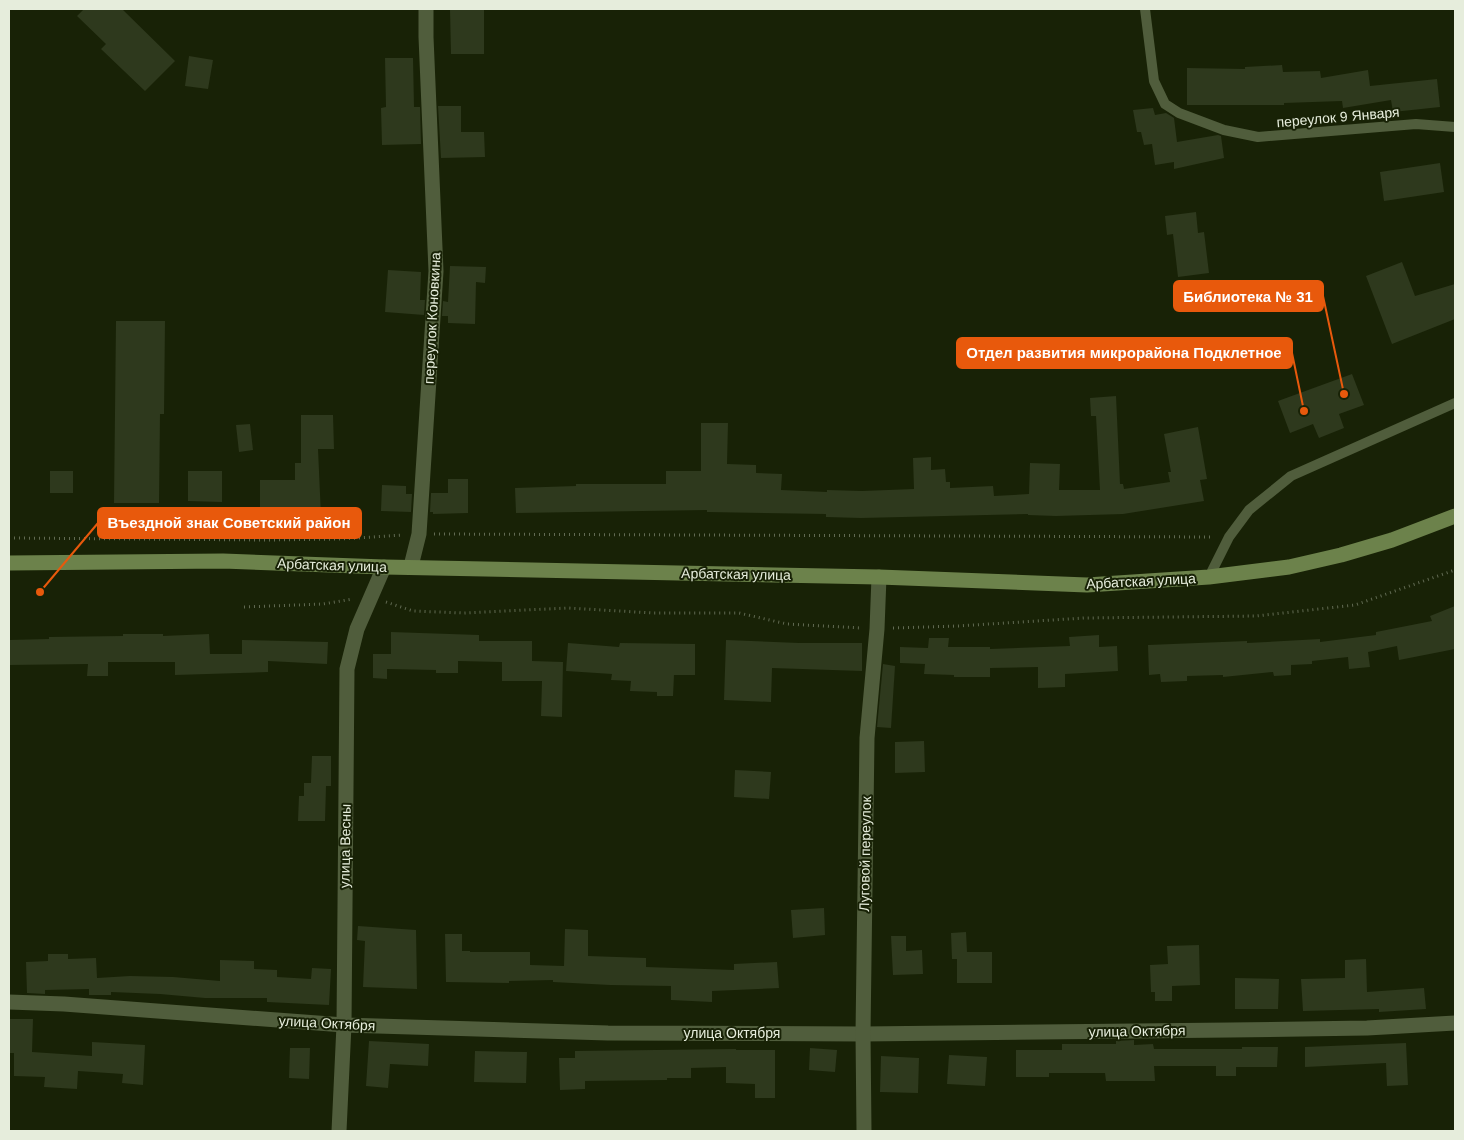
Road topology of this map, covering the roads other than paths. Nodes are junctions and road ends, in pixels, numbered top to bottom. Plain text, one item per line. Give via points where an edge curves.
1 (426, 9) edge
2 (1145, 9) edge
3 (1455, 126) edge
4 (1455, 403) edge
5 (1455, 516) edge
6 (9, 563) edge
7 (411, 566) junction
8 (384, 567) junction
9 (879, 577) junction
10 (1209, 577) junction
11 (9, 1002) edge
12 (1455, 1023) edge
13 (344, 1025) junction
14 (863, 1034) junction
15 (339, 1131) edge
16 (864, 1131) edge

1 - 7 street, переулок Коновкина via 436,271 419,534
2 - 3 lane, переулок 9 Января via 1154,81 1166,104 1179,113 1224,130 1258,137 1416,124
4 - 10 lane via 1291,476 1250,510 1229,537
5 - 10 main road, Арбатская улица via 1341,555 1289,567
6 - 8 main road, Арбатская улица via 223,561
7 - 8 main road, Арбатская улица
7 - 9 main road, Арбатская улица
8 - 13 street, улица Весны via 357,629 347,670
9 - 10 main road, Арбатская улица via 1087,585
9 - 14 street, Луговой переулок via 867,738
11 - 13 street, улица Октября
12 - 14 street, улица Октября via 1348,1028
13 - 14 street, улица Октября via 608,1033
13 - 15 street, улица Весны
14 - 16 street, Луговой переулок

